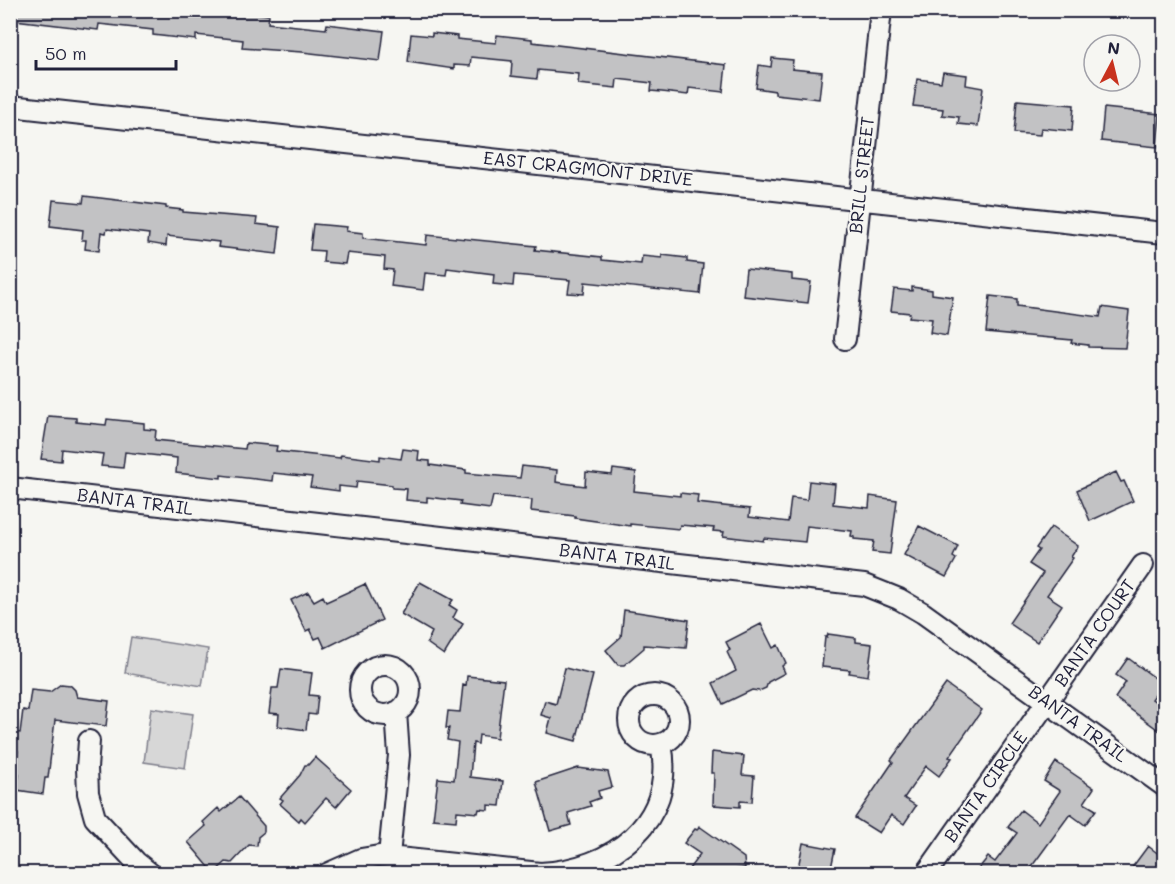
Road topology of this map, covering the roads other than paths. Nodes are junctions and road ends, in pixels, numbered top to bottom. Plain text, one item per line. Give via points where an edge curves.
1 (881, 10) edge
2 (10, 106) edge
3 (859, 199) junction
4 (1164, 233) edge
5 (845, 339) dead end
6 (10, 488) edge
7 (1143, 565) dead end
8 (1047, 701) junction
9 (396, 712) dead end
10 (89, 741) dead end
11 (661, 744) dead end
12 (1164, 786) edge
13 (389, 856) junction
14 (151, 873) edge
15 (327, 873) edge
16 (926, 873) edge

1 - 3 street, BRILL STREET
2 - 3 street, EAST CRAGMONT DRIVE
3 - 4 street, EAST CRAGMONT DRIVE
3 - 5 street, BRILL STREET
6 - 8 street, BANTA TRAIL via 864,585 923,614
7 - 8 street, BANTA COURT
8 - 12 street, BANTA TRAIL
8 - 16 street, BANTA CIRCLE
9 - 13 street via 399,755
10 - 14 street via 88,793 95,818
11 - 13 street via 662,783 651,815 628,843 599,861 540,873
13 - 15 street via 361,859

